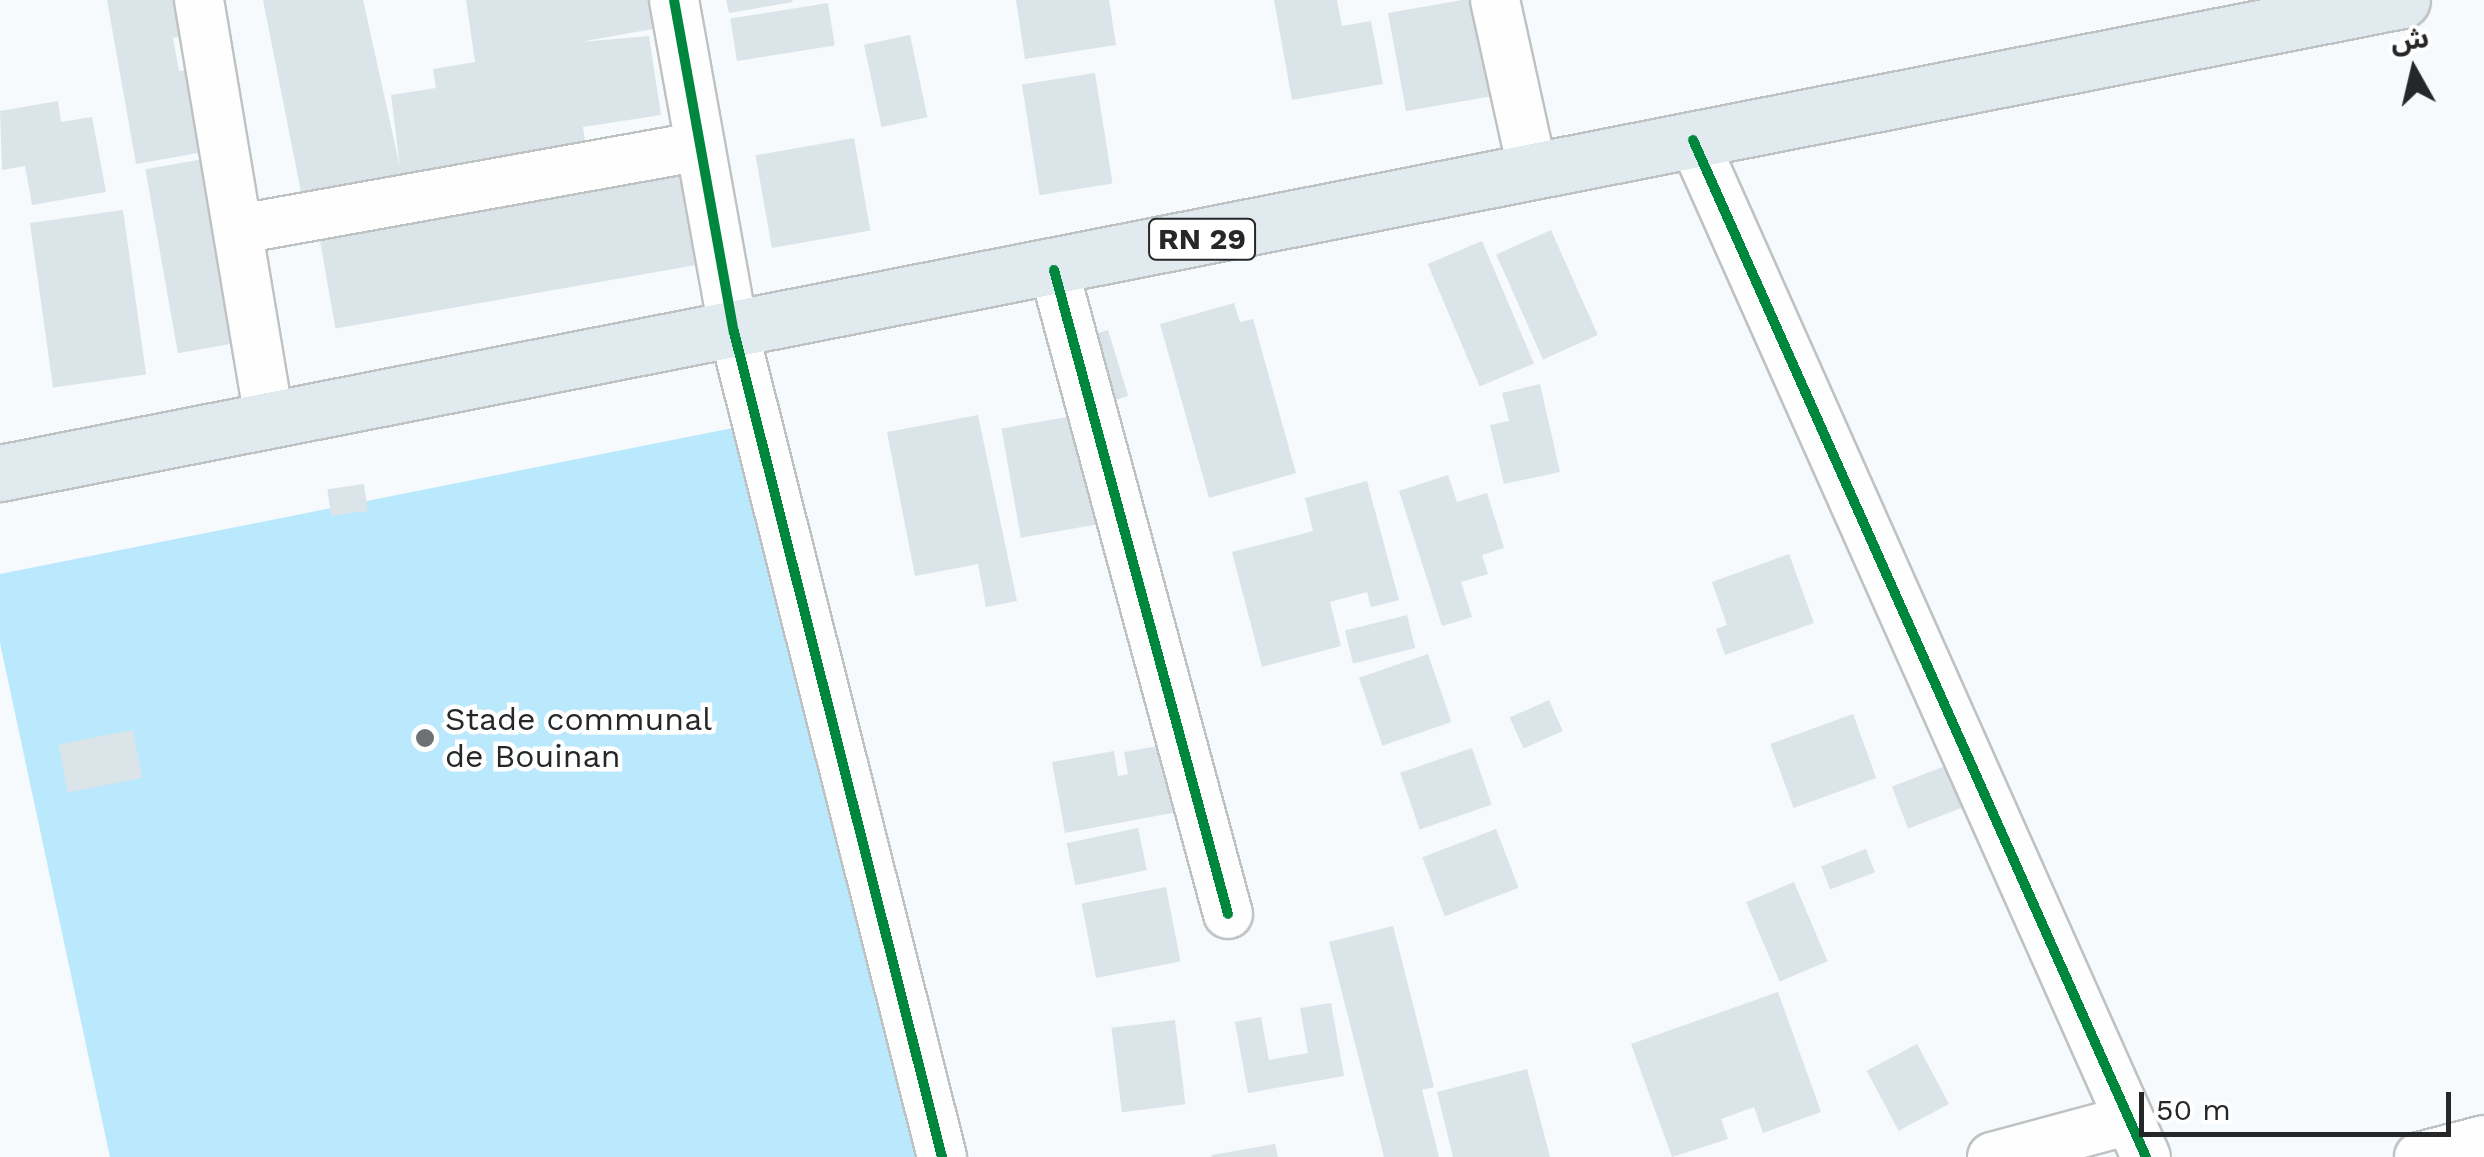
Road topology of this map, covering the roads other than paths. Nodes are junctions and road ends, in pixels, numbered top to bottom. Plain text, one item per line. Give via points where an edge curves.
1 (674, 0) edge
2 (1496, 0) edge
3 (2402, 0) edge
4 (213, 3) edge
5 (1693, 140) junction
6 (700, 146) junction
7 (1532, 168) junction
8 (240, 229) junction
9 (1054, 270) junction
10 (734, 332) junction
11 (270, 423) junction
12 (0, 472) edge
13 (1228, 914) dead end
14 (2137, 1139) edge
15 (2484, 1140) edge
16 (942, 1157) edge
17 (1992, 1157) edge
18 (2420, 1157) edge

1 - 6 street
2 - 7 street
3 - 5 main road, RN 29
4 - 8 street
5 - 7 main road, RN 29
5 - 14 street
6 - 8 street
6 - 10 street
7 - 9 main road, RN 29
8 - 11 street
9 - 10 main road, RN 29
9 - 13 street
10 - 11 main road, RN 29
10 - 16 street
11 - 12 main road, RN 29
14 - 17 street
15 - 18 street

